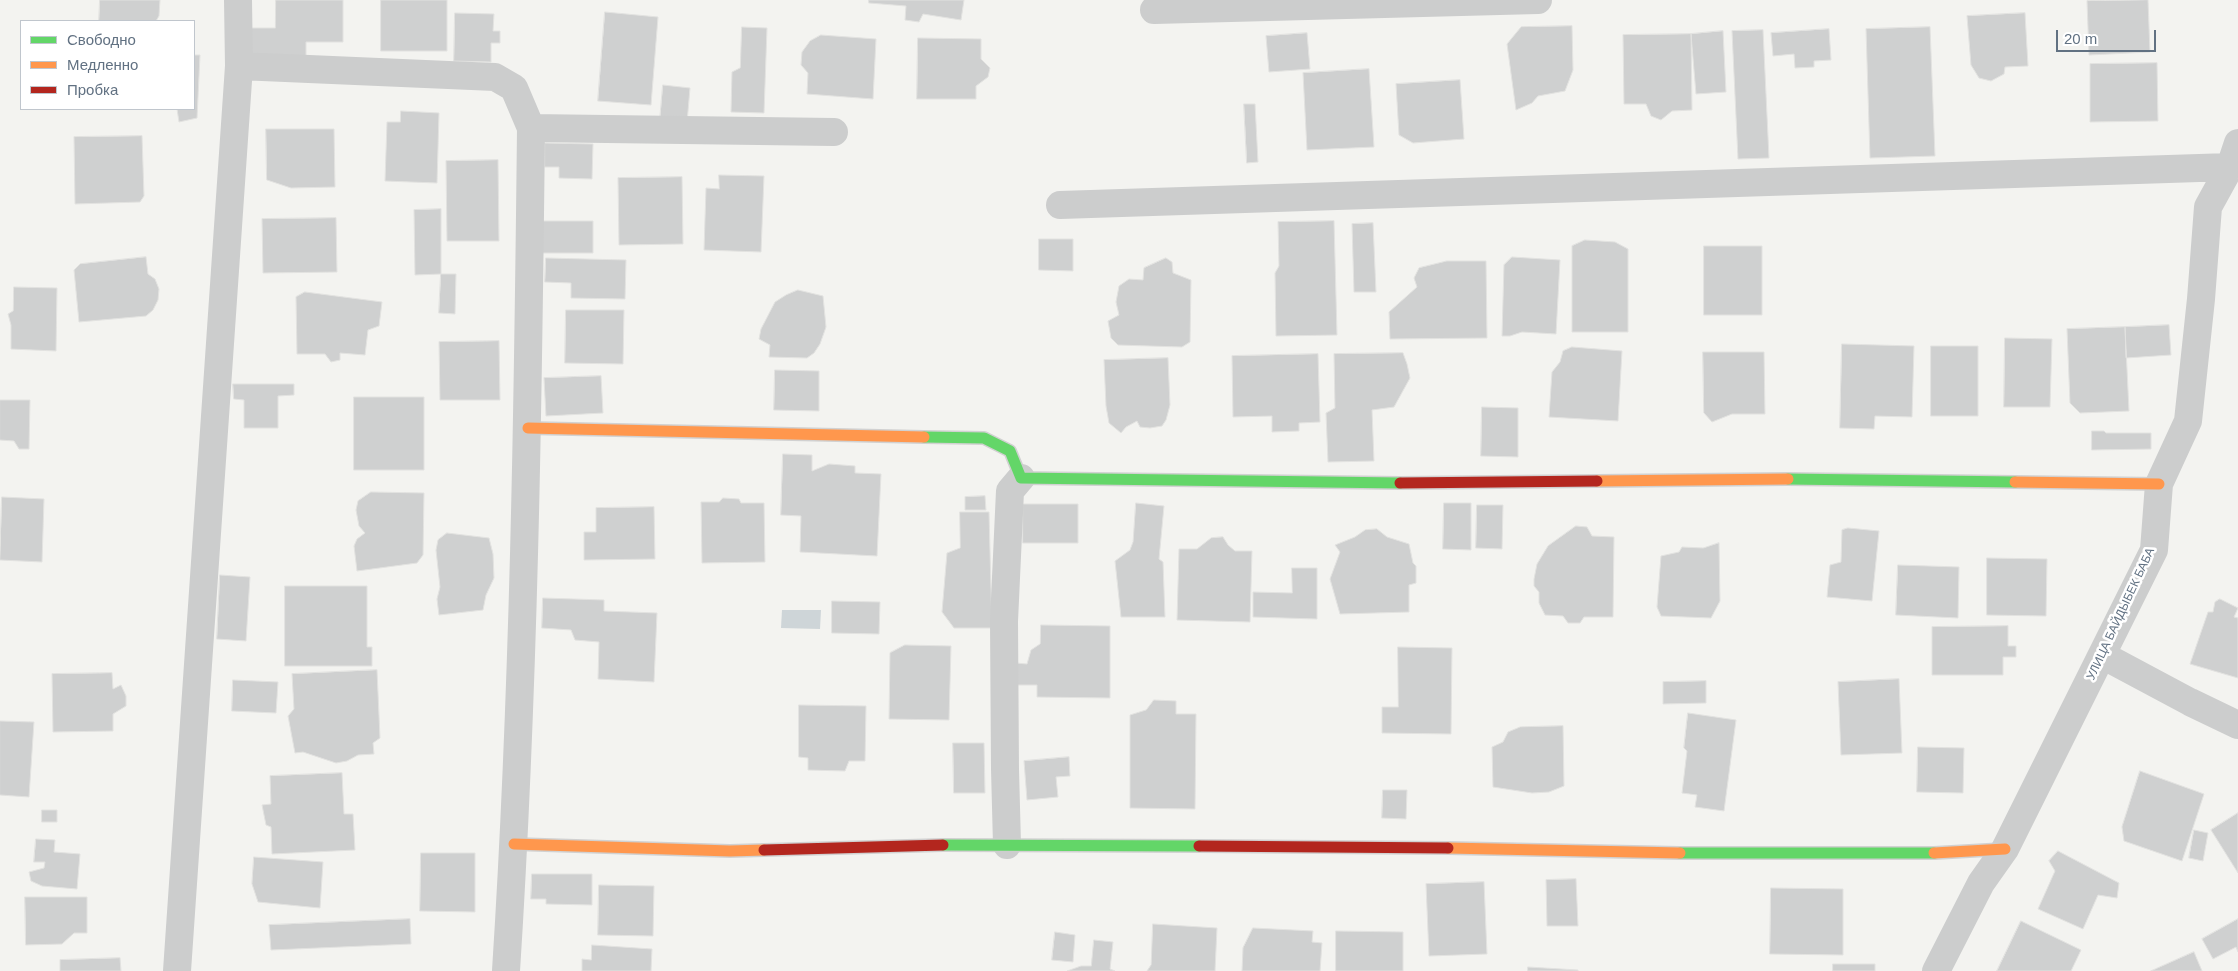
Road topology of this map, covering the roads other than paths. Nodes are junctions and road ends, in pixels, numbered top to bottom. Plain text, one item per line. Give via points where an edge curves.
1 (238, 0) edge
2 (1538, 0) edge
3 (1154, 10) dead end
4 (240, 66) junction
5 (531, 128) junction
6 (834, 132) dead end
7 (2234, 155) edge
8 (1060, 205) dead end
9 (528, 428) junction
10 (1021, 478) junction
11 (2159, 484) junction
12 (2102, 655) junction
13 (2238, 726) edge
14 (514, 844) junction
15 (1007, 845) junction
16 (2005, 849) junction
17 (177, 971) edge
18 (506, 971) edge
19 (1936, 971) edge

1 - 4 street
2 - 3 street
4 - 5 street via 495,77 514,88
4 - 17 street
5 - 6 street
5 - 9 street
7 - 8 street
7 - 11 street, УЛИЦА БАЙДЫБЕК БАБА via 2208,207 2188,422
9 - 10 street via 984,438 1010,451
9 - 14 street
10 - 11 street via 1360,483 1829,479
10 - 15 street via 1010,491 1004,621
11 - 12 street, УЛИЦА БАЙДЫБЕК БАБА via 2154,550
12 - 13 street
12 - 16 street, УЛИЦА БАЙДЫБЕК БАБА
14 - 15 street via 730,851
14 - 18 street
15 - 16 street via 1924,854
16 - 19 street, УЛИЦА БАЙДЫБЕК БАБА via 1981,883

